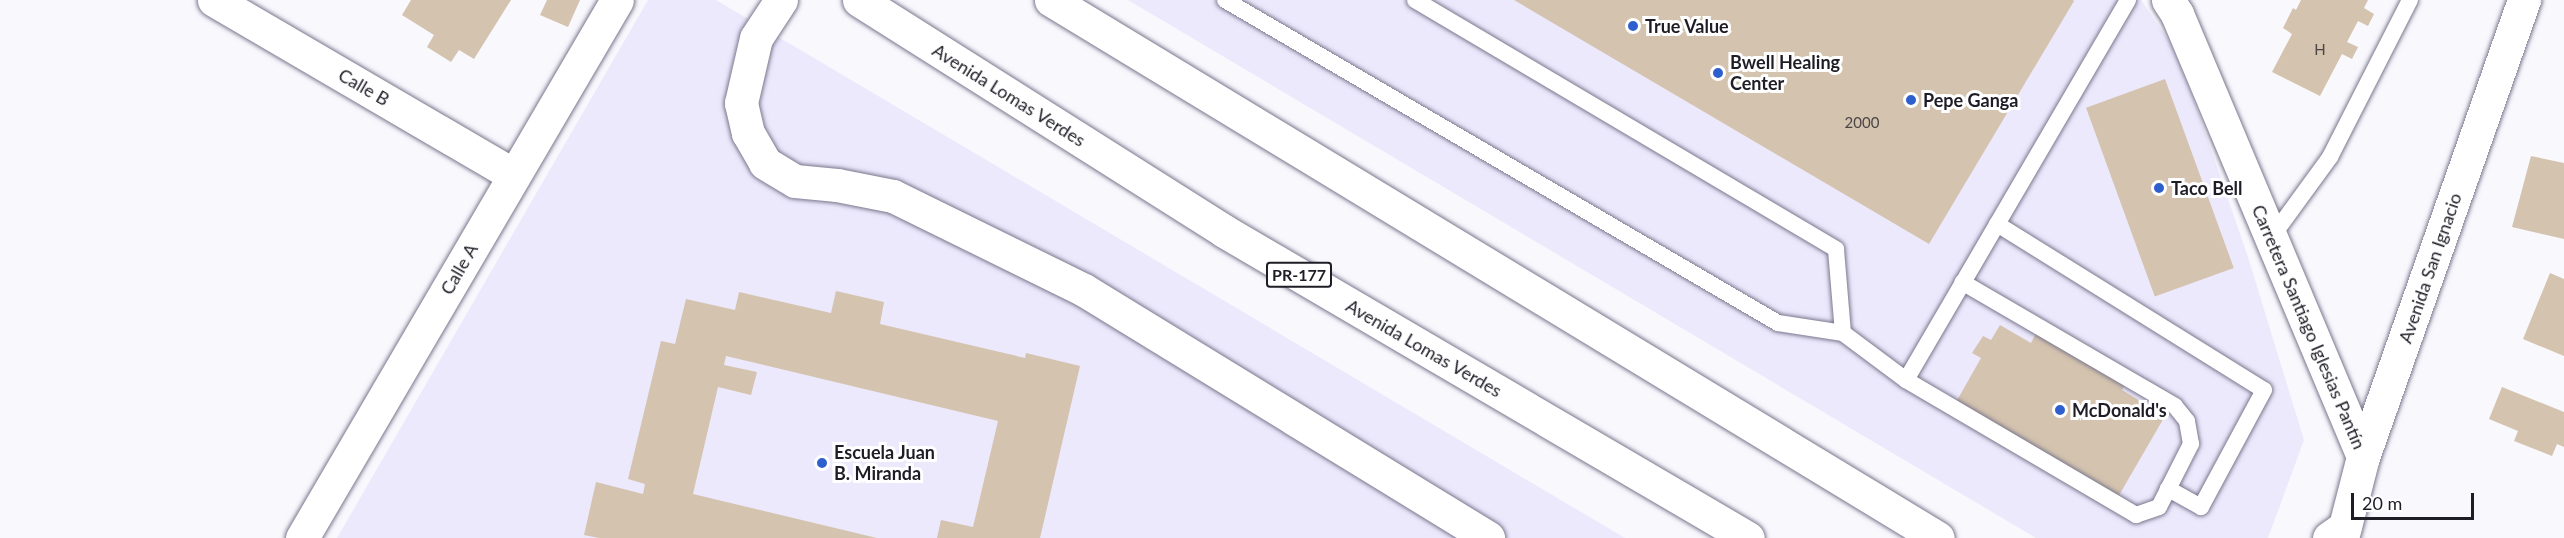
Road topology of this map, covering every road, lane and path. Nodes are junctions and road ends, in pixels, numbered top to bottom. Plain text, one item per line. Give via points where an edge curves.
1 (214, 0) edge
2 (617, 0) edge
3 (781, 0) edge
4 (859, 0) edge
5 (1051, 0) edge
6 (1225, 0) edge
7 (1415, 0) edge
8 (2168, 0) edge
9 (2410, 0) edge
10 (2524, 0) edge
11 (2124, 1) edge
12 (514, 174) junction
13 (1996, 224) junction
14 (2271, 237) junction
15 (1962, 282) junction
16 (1843, 333) junction
17 (1906, 381) junction
18 (2363, 457) junction
19 (2168, 489) junction
20 (2345, 535) edge
21 (302, 538) edge
22 (1488, 538) edge
23 (1748, 538) edge
24 (1938, 538) edge

1 - 12 street, Calle B
2 - 12 street, Calle A
3 - 22 street via 756,38 741,103 748,133 765,163 795,182 893,196 1084,290
4 - 23 street, Avenida Lomas Verdes / PR-177 via 1224,231
5 - 24 street
6 - 16 lane via 1778,323
7 - 16 lane via 1836,249
8 - 14 street, Carretera Santiago Iglesias Pantín
9 - 14 lane via 2330,157
10 - 18 street, Avenida San Ignacio
11 - 13 lane
12 - 21 street, Calle A
13 - 15 lane
13 - 19 lane via 2264,390 2201,507
14 - 18 street, Carretera Santiago Iglesias Pantín
15 - 17 lane
15 - 19 lane via 2175,406 2187,421 2191,444
16 - 17 lane
17 - 19 lane via 2136,514 2159,507
18 - 20 street, Avenida San Ignacio

